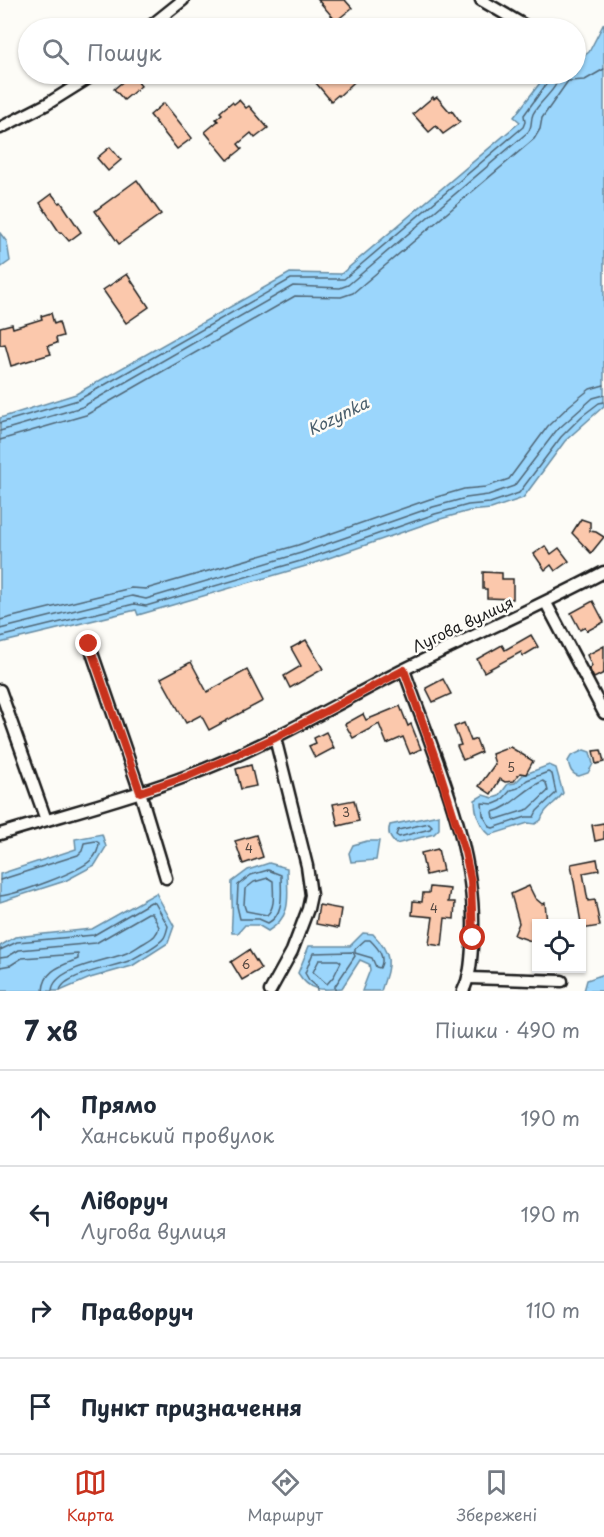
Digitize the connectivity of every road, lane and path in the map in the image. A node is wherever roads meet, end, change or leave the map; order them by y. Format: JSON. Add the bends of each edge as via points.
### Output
{"nodes":[{"id":1,"x":183,"y":0,"type":"edge"},
{"id":2,"x":481,"y":0,"type":"edge"},
{"id":3,"x":160,"y":18,"type":"edge"},
{"id":4,"x":512,"y":18,"type":"edge"},
{"id":5,"x":79,"y":84,"type":"edge"},
{"id":6,"x":0,"y":128,"type":"edge"},
{"id":7,"x":604,"y":572,"type":"edge"},
{"id":8,"x":546,"y":603,"type":"junction"},
{"id":9,"x":89,"y":644,"type":"dead end"},
{"id":10,"x":404,"y":670,"type":"junction"},
{"id":11,"x":0,"y":690,"type":"edge"},
{"id":12,"x":604,"y":713,"type":"edge"},
{"id":13,"x":275,"y":738,"type":"junction"},
{"id":14,"x":140,"y":792,"type":"junction"},
{"id":15,"x":46,"y":820,"type":"junction"},
{"id":16,"x":0,"y":834,"type":"edge"},
{"id":17,"x":166,"y":878,"type":"dead end"},
{"id":18,"x":470,"y":978,"type":"junction"},
{"id":19,"x":562,"y":981,"type":"dead end"},
{"id":20,"x":270,"y":991,"type":"edge"},
{"id":21,"x":463,"y":991,"type":"edge"}],
"edges":[{"from":1,"to":3,"type":"street"},
{"from":2,"to":4,"type":"street"},
{"from":5,"to":6,"type":"street"},
{"from":7,"to":8,"type":"street","name":"Лугова вулиця"},
{"from":8,"to":10,"type":"street","name":"Лугова вулиця"},
{"from":8,"to":12,"type":"street"},
{"from":9,"to":14,"type":"street"},
{"from":10,"to":13,"type":"street","name":"Лугова вулиця"},
{"from":10,"to":18,"type":"street","via":[[465,852],[473,909]]},
{"from":11,"to":15,"type":"street"},
{"from":13,"to":14,"type":"street","name":"Лугова вулиця"},
{"from":13,"to":20,"type":"street","via":[[307,866],[310,895],[292,951]]},
{"from":14,"to":15,"type":"street","name":"Лугова вулиця"},
{"from":14,"to":17,"type":"street"},
{"from":15,"to":16,"type":"street","name":"Лугова вулиця"},
{"from":18,"to":19,"type":"street"},
{"from":18,"to":21,"type":"street"}]}
